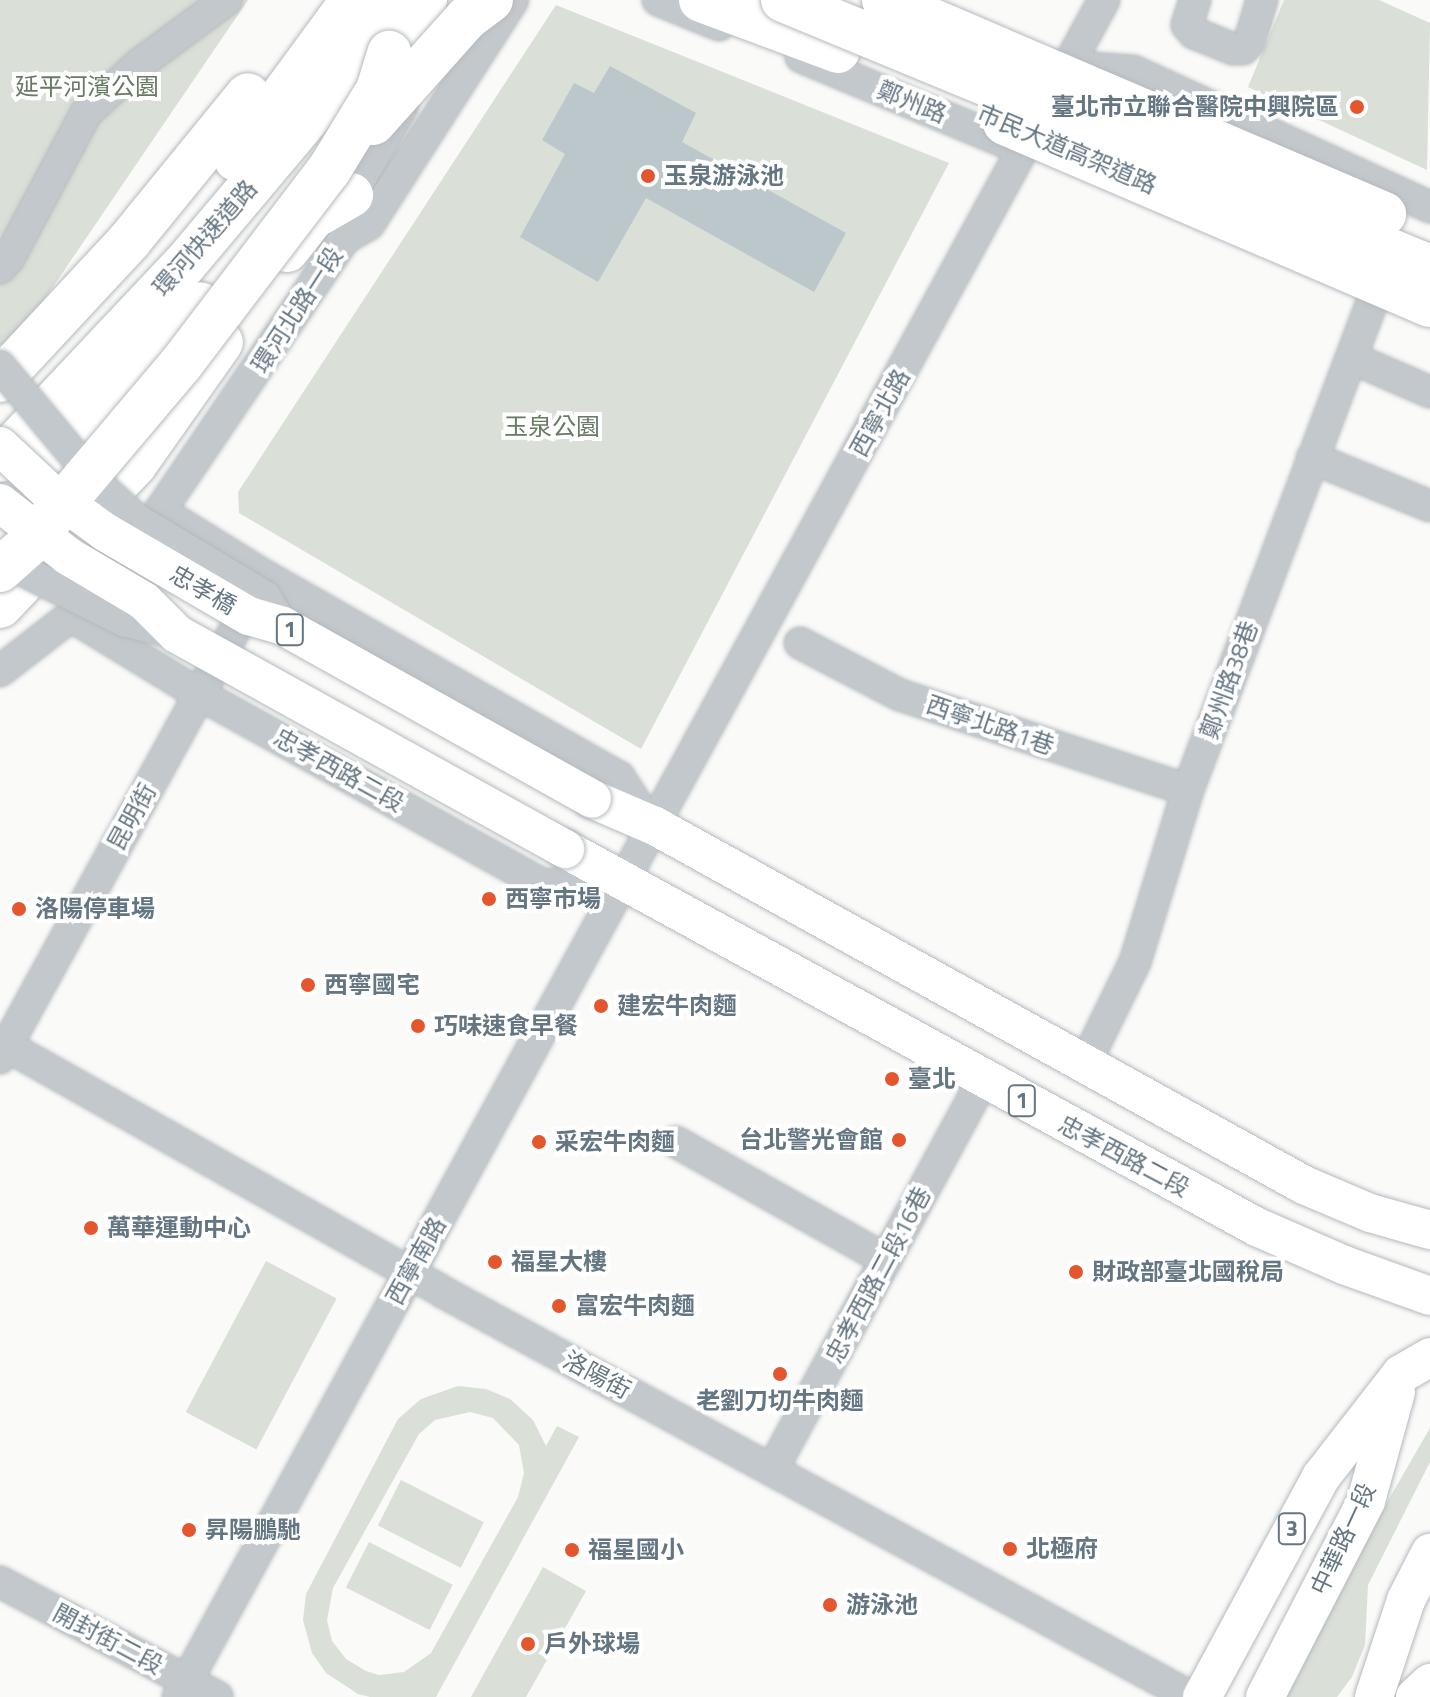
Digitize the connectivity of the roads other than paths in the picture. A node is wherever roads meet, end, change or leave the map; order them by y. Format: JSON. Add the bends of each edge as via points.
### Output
{"nodes":[{"id":1,"x":203,"y":0,"type":"edge"},
{"id":2,"x":226,"y":0,"type":"edge"},
{"id":3,"x":319,"y":0,"type":"edge"},
{"id":4,"x":353,"y":0,"type":"edge"},
{"id":5,"x":390,"y":0,"type":"edge"},
{"id":6,"x":398,"y":0,"type":"edge"},
{"id":7,"x":425,"y":0,"type":"edge"},
{"id":8,"x":463,"y":0,"type":"edge"},
{"id":9,"x":491,"y":0,"type":"edge"},
{"id":10,"x":513,"y":0,"type":"edge"},
{"id":11,"x":658,"y":0,"type":"edge"},
{"id":12,"x":701,"y":0,"type":"edge"},
{"id":13,"x":783,"y":0,"type":"edge"},
{"id":14,"x":884,"y":0,"type":"edge"},
{"id":15,"x":898,"y":0,"type":"edge"},
{"id":16,"x":1104,"y":0,"type":"edge"},
{"id":17,"x":1195,"y":0,"type":"edge"},
{"id":18,"x":1262,"y":0,"type":"edge"},
{"id":19,"x":1066,"y":67,"type":"junction"},
{"id":20,"x":1023,"y":150,"type":"junction"},
{"id":21,"x":1347,"y":168,"type":"junction"},
{"id":22,"x":340,"y":183,"type":"junction"},
{"id":23,"x":1430,"y":207,"type":"edge"},
{"id":24,"x":1430,"y":234,"type":"edge"},
{"id":25,"x":344,"y":239,"type":"junction"},
{"id":26,"x":0,"y":245,"type":"edge"},
{"id":27,"x":281,"y":258,"type":"junction"},
{"id":28,"x":1430,"y":267,"type":"edge"},
{"id":29,"x":0,"y":268,"type":"edge"},
{"id":30,"x":1317,"y":276,"type":"junction"},
{"id":31,"x":1374,"y":297,"type":"junction"},
{"id":32,"x":1430,"y":305,"type":"edge"},
{"id":33,"x":1430,"y":320,"type":"edge"},
{"id":34,"x":1352,"y":358,"type":"junction"},
{"id":35,"x":0,"y":366,"type":"edge"},
{"id":36,"x":0,"y":380,"type":"edge"},
{"id":37,"x":1430,"y":392,"type":"edge"},
{"id":38,"x":0,"y":422,"type":"edge"},
{"id":39,"x":0,"y":446,"type":"edge"},
{"id":40,"x":1312,"y":458,"type":"junction"},
{"id":41,"x":0,"y":460,"type":"edge"},
{"id":42,"x":0,"y":501,"type":"edge"},
{"id":43,"x":1430,"y":506,"type":"edge"},
{"id":44,"x":160,"y":511,"type":"junction"},
{"id":45,"x":0,"y":559,"type":"edge"},
{"id":46,"x":0,"y":570,"type":"edge"},
{"id":47,"x":265,"y":576,"type":"junction"},
{"id":48,"x":0,"y":606,"type":"edge"},
{"id":49,"x":71,"y":616,"type":"junction"},
{"id":50,"x":283,"y":626,"type":"junction"},
{"id":51,"x":177,"y":634,"type":"junction"},
{"id":52,"x":800,"y":643,"type":"dead end"},
{"id":53,"x":0,"y":671,"type":"edge"},
{"id":54,"x":199,"y":694,"type":"junction"},
{"id":55,"x":1188,"y":790,"type":"junction"},
{"id":56,"x":652,"y":824,"type":"junction"},
{"id":57,"x":565,"y":849,"type":"joint"},
{"id":58,"x":621,"y":880,"type":"junction"},
{"id":59,"x":3,"y":1052,"type":"edge"},
{"id":60,"x":1085,"y":1064,"type":"junction"},
{"id":61,"x":39,"y":1074,"type":"dead end"},
{"id":62,"x":983,"y":1080,"type":"junction"},
{"id":63,"x":676,"y":1142,"type":"dead end"},
{"id":64,"x":298,"y":1211,"type":"junction"},
{"id":65,"x":1430,"y":1230,"type":"edge"},
{"id":66,"x":886,"y":1260,"type":"junction"},
{"id":67,"x":411,"y":1273,"type":"junction"},
{"id":68,"x":1430,"y":1296,"type":"edge"},
{"id":69,"x":1416,"y":1365,"type":"edge"},
{"id":70,"x":772,"y":1470,"type":"junction"},
{"id":71,"x":1430,"y":1553,"type":"edge"},
{"id":72,"x":0,"y":1582,"type":"edge"},
{"id":73,"x":1430,"y":1683,"type":"edge"},
{"id":74,"x":182,"y":1688,"type":"edge"},
{"id":75,"x":217,"y":1697,"type":"edge"},
{"id":76,"x":1191,"y":1697,"type":"edge"},
{"id":77,"x":1202,"y":1697,"type":"edge"},
{"id":78,"x":1265,"y":1697,"type":"edge"},
{"id":79,"x":1374,"y":1697,"type":"edge"},
{"id":80,"x":1415,"y":1697,"type":"edge"}],
"edges":[{"from":1,"to":26,"type":"street","via":[[137,49],[76,110]]},
{"from":2,"to":29,"type":"street","via":[[141,63],[86,113]]},
{"from":3,"to":36,"type":"highway","via":[[129,241]]},
{"from":4,"to":38,"type":"highway","name":"環河快速道路","via":[[187,221]]},
{"from":5,"to":41,"type":"highway","name":"環河快速道路","bridge":true,"via":[[324,99],[184,265]]},
{"from":6,"to":22,"type":"highway","bridge":true,"via":[[378,90]]},
{"from":7,"to":27,"type":"highway","via":[[347,115]]},
{"from":8,"to":22,"type":"street"},
{"from":9,"to":22,"type":"highway","bridge":true,"via":[[467,18]]},
{"from":10,"to":25,"type":"street","name":"環河北路一段","via":[[369,224]]},
{"from":11,"to":20,"type":"street","name":"鄭州路"},
{"from":12,"to":32,"type":"highway","name":"市民大道高架道路","bridge":true,"via":[[838,51]]},
{"from":13,"to":28,"type":"highway","bridge":true},
{"from":14,"to":24,"type":"highway","bridge":true},
{"from":15,"to":19,"type":"street"},
{"from":16,"to":19,"type":"street","name":"西寧北路"},
{"from":17,"to":18,"type":"street","via":[[1187,25],[1194,33],[1243,49]]},
{"from":19,"to":20,"type":"street","name":"西寧北路"},
{"from":19,"to":21,"type":"street","via":[[1133,71]]},
{"from":20,"to":30,"type":"street","name":"鄭州路"},
{"from":20,"to":56,"type":"street","name":"西寧北路"},
{"from":21,"to":23,"type":"street"},
{"from":21,"to":30,"type":"street","via":[[1352,191],[1345,221]]},
{"from":22,"to":25,"type":"street"},
{"from":22,"to":27,"type":"highway"},
{"from":22,"to":42,"type":"highway","bridge":true,"via":[[201,304]]},
{"from":22,"to":46,"type":"highway","bridge":true,"via":[[28,545]]},
{"from":25,"to":44,"type":"street","name":"環河北路一段"},
{"from":27,"to":48,"type":"highway","bridge":true,"via":[[135,464]]},
{"from":30,"to":31,"type":"street","name":"鄭州路"},
{"from":31,"to":33,"type":"street","name":"鄭州路"},
{"from":31,"to":34,"type":"street","name":"鄭州路38巷"},
{"from":34,"to":37,"type":"street"},
{"from":34,"to":40,"type":"street","name":"鄭州路38巷"},
{"from":35,"to":50,"type":"street","bridge":true,"via":[[125,510],[265,596]]},
{"from":39,"to":50,"type":"main road","name":"忠孝橋","number":"1","bridge":true,"via":[[46,489],[105,532],[249,616]]},
{"from":40,"to":43,"type":"street"},
{"from":40,"to":55,"type":"street","name":"鄭州路38巷"},
{"from":42,"to":51,"type":"main road","name":"忠孝橋","number":"1","bridge":true,"via":[[68,556],[144,601]]},
{"from":44,"to":47,"type":"street"},
{"from":44,"to":49,"type":"street","name":"環河北路一段"},
{"from":45,"to":51,"type":"street","bridge":true,"via":[[124,621]]},
{"from":47,"to":54,"type":"street","name":"昆明街"},
{"from":47,"to":56,"type":"street","via":[[619,777]]},
{"from":49,"to":53,"type":"street","name":"環河北路一段"},
{"from":49,"to":54,"type":"street","name":"忠孝西路二段"},
{"from":50,"to":56,"type":"main road","name":"忠孝橋","number":"1","bridge":true,"via":[[592,799]]},
{"from":51,"to":57,"type":"main road","name":"忠孝橋","number":"1","bridge":true},
{"from":52,"to":55,"type":"street","name":"西寧北路1巷","via":[[900,695]]},
{"from":54,"to":58,"type":"street","name":"忠孝西路二段","via":[[544,885]]},
{"from":54,"to":59,"type":"street","name":"昆明街"},
{"from":55,"to":60,"type":"street","name":"鄭州路38巷","via":[[1135,962]]},
{"from":56,"to":58,"type":"street","name":"西寧南路"},
{"from":56,"to":60,"type":"main road","number":"1"},
{"from":57,"to":58,"type":"main road","name":"忠孝西路二段","number":"1"},
{"from":58,"to":62,"type":"main road","name":"忠孝西路二段","number":"1"},
{"from":58,"to":67,"type":"street","name":"西寧南路"},
{"from":59,"to":64,"type":"street","name":"洛陽街"},
{"from":60,"to":65,"type":"main road","number":"1","via":[[1304,1185],[1370,1213]]},
{"from":61,"to":64,"type":"street","via":[[239,1188]]},
{"from":62,"to":66,"type":"street","name":"忠孝西路二段16巷"},
{"from":62,"to":68,"type":"main road","name":"忠孝西路二段","number":"1","via":[[1257,1227]]},
{"from":63,"to":66,"type":"street"},
{"from":64,"to":67,"type":"street","name":"洛陽街"},
{"from":66,"to":70,"type":"street","name":"忠孝西路二段16巷"},
{"from":67,"to":70,"type":"street","name":"洛陽街"},
{"from":67,"to":74,"type":"street","name":"西寧南路"},
{"from":69,"to":77,"type":"main road","name":"中華路一段","number":"3","via":[[1321,1477]]},
{"from":69,"to":78,"type":"main road","name":"中華路一段","number":"3","via":[[1366,1501]]},
{"from":70,"to":76,"type":"street","name":"洛陽街"},
{"from":71,"to":79,"type":"main road","via":[[1406,1600]]},
{"from":72,"to":74,"type":"street","name":"開封街二段"},
{"from":73,"to":80,"type":"main road"},
{"from":74,"to":75,"type":"street","name":"開封街二段"}]}
